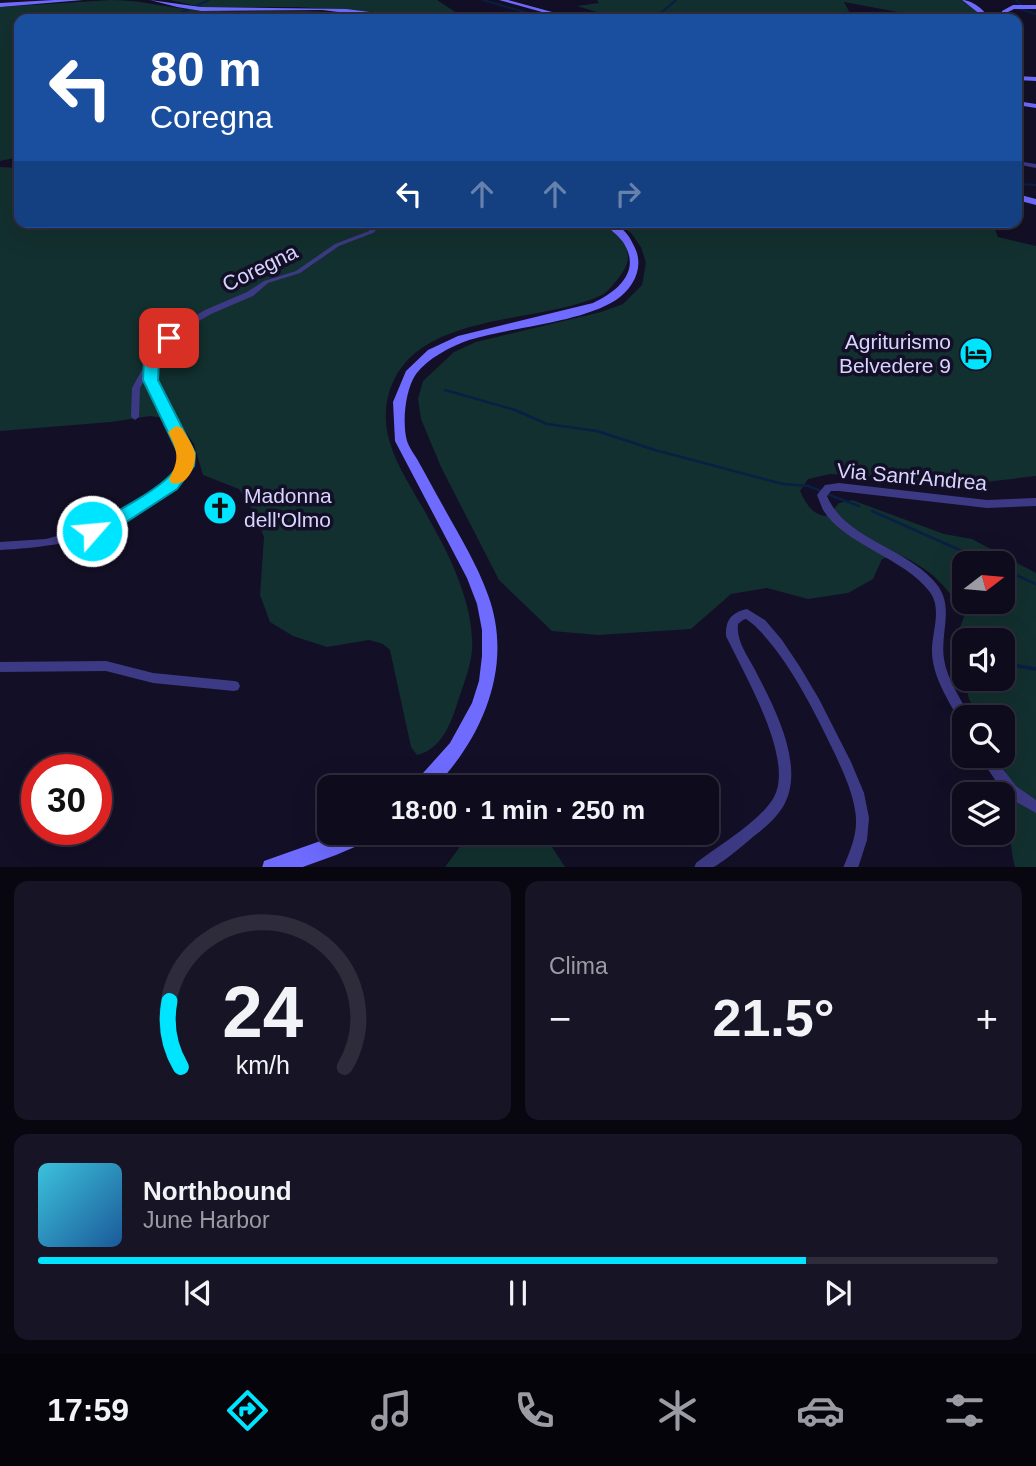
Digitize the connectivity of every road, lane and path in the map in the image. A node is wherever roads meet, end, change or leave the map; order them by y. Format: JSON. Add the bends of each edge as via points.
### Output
{"nodes":[{"id":1,"x":80,"y":0,"type":"edge"},
{"id":2,"x":153,"y":0,"type":"edge"},
{"id":3,"x":502,"y":0,"type":"edge"},
{"id":4,"x":965,"y":0,"type":"edge"},
{"id":5,"x":0,"y":5,"type":"edge"},
{"id":6,"x":1036,"y":7,"type":"edge"},
{"id":7,"x":370,"y":14,"type":"edge"},
{"id":8,"x":556,"y":14,"type":"edge"},
{"id":9,"x":984,"y":14,"type":"edge"},
{"id":10,"x":1005,"y":14,"type":"edge"},
{"id":11,"x":1023,"y":164,"type":"dead end"},
{"id":12,"x":1036,"y":166,"type":"edge"},
{"id":13,"x":375,"y":228,"type":"edge"},
{"id":14,"x":614,"y":228,"type":"edge"},
{"id":15,"x":151,"y":360,"type":"junction"},
{"id":16,"x":135,"y":417,"type":"dead end"},
{"id":17,"x":1036,"y":502,"type":"edge"},
{"id":18,"x":0,"y":546,"type":"edge"},
{"id":19,"x":0,"y":667,"type":"edge"},
{"id":20,"x":234,"y":686,"type":"dead end"},
{"id":21,"x":958,"y":705,"type":"edge"},
{"id":22,"x":993,"y":768,"type":"edge"},
{"id":23,"x":433,"y":775,"type":"edge"},
{"id":24,"x":1036,"y":807,"type":"edge"},
{"id":25,"x":338,"y":845,"type":"edge"},
{"id":26,"x":271,"y":867,"type":"edge"},
{"id":27,"x":701,"y":867,"type":"edge"},
{"id":28,"x":850,"y":867,"type":"edge"}],
"edges":[{"from":1,"to":5,"type":"main road"},
{"from":2,"to":7,"type":"main road","via":[[198,9]]},
{"from":3,"to":8,"type":"main road"},
{"from":4,"to":9,"type":"main road"},
{"from":6,"to":10,"type":"main road","via":[[1009,8]]},
{"from":11,"to":12,"type":"street"},
{"from":13,"to":15,"type":"street","name":"Coregna","via":[[337,245],[309,266],[263,283],[179,329]]},
{"from":14,"to":23,"type":"main road","via":[[628,240],[635,255],[631,279],[616,295],[581,310],[460,338],[422,361],[399,391],[401,441],[474,577],[484,604],[490,647],[484,693],[464,740]]},
{"from":15,"to":16,"type":"street","name":"Coregna","via":[[136,388]]},
{"from":15,"to":18,"type":"street","via":[[155,392],[187,453],[179,477],[107,525],[68,539]]},
{"from":17,"to":21,"type":"street","name":"Via Sant'Andrea","via":[[987,503],[839,487],[828,488],[822,495],[833,515],[912,567],[939,596],[943,615],[939,662]]},
{"from":19,"to":20,"type":"street","via":[[106,666],[153,678]]},
{"from":22,"to":24,"type":"street","via":[[1003,783]]},
{"from":25,"to":26,"type":"main road"},
{"from":27,"to":28,"type":"street","via":[[766,817],[786,784],[785,755],[777,732],[732,636],[732,622],[747,614],[762,622],[804,684],[856,786],[861,832]]}]}
